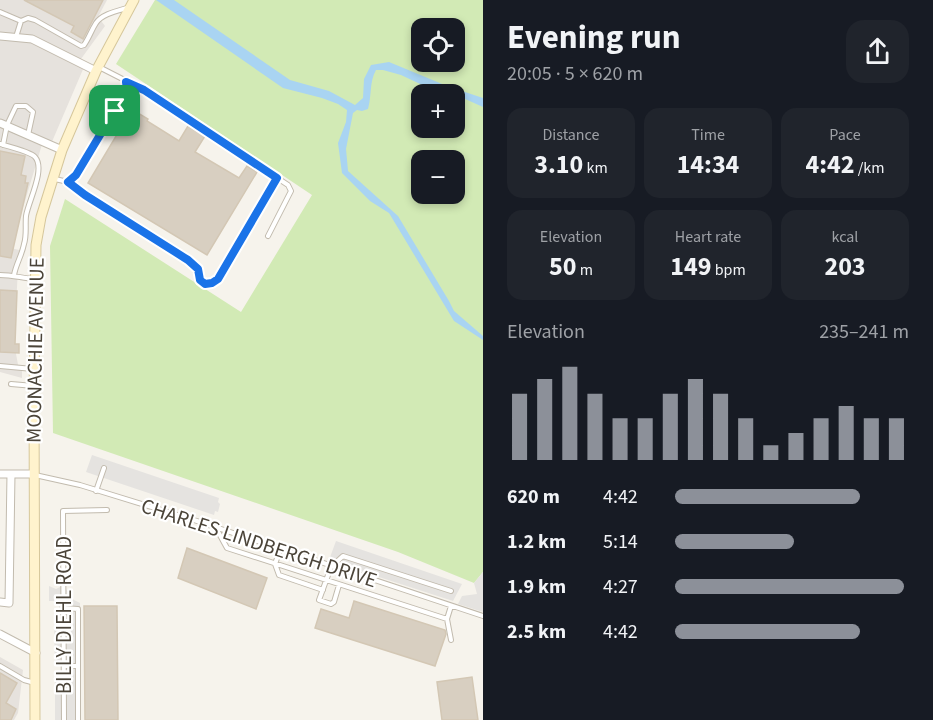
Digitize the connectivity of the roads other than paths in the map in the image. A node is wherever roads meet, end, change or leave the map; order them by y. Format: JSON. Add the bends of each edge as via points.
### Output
{"nodes":[{"id":1,"x":132,"y":3,"type":"edge"},
{"id":2,"x":0,"y":12,"type":"edge"},
{"id":3,"x":21,"y":21,"type":"junction"},
{"id":4,"x":0,"y":36,"type":"edge"},
{"id":5,"x":16,"y":37,"type":"junction"},
{"id":6,"x":97,"y":68,"type":"junction"},
{"id":7,"x":126,"y":82,"type":"junction"},
{"id":8,"x":4,"y":124,"type":"edge"},
{"id":9,"x":28,"y":135,"type":"junction"},
{"id":10,"x":2,"y":144,"type":"edge"},
{"id":11,"x":62,"y":150,"type":"junction"},
{"id":12,"x":52,"y":178,"type":"junction"},
{"id":13,"x":277,"y":178,"type":"junction"},
{"id":14,"x":68,"y":182,"type":"junction"},
{"id":15,"x":268,"y":236,"type":"dead end"},
{"id":16,"x":0,"y":275,"type":"edge"},
{"id":17,"x":14,"y":275,"type":"junction"},
{"id":18,"x":34,"y":279,"type":"junction"},
{"id":19,"x":0,"y":366,"type":"edge"},
{"id":20,"x":34,"y":370,"type":"junction"},
{"id":21,"x":12,"y":384,"type":"dead end"},
{"id":22,"x":34,"y":386,"type":"junction"},
{"id":23,"x":104,"y":468,"type":"dead end"},
{"id":24,"x":0,"y":474,"type":"edge"},
{"id":25,"x":11,"y":474,"type":"junction"},
{"id":26,"x":33,"y":474,"type":"junction"},
{"id":27,"x":96,"y":490,"type":"junction"},
{"id":28,"x":106,"y":510,"type":"dead end"},
{"id":29,"x":216,"y":528,"type":"junction"},
{"id":30,"x":280,"y":550,"type":"junction"},
{"id":31,"x":275,"y":564,"type":"junction"},
{"id":32,"x":331,"y":567,"type":"junction"},
{"id":33,"x":326,"y":581,"type":"junction"},
{"id":34,"x":339,"y":585,"type":"junction"},
{"id":35,"x":323,"y":590,"type":"junction"},
{"id":36,"x":451,"y":591,"type":"dead end"},
{"id":37,"x":0,"y":602,"type":"edge"},
{"id":38,"x":451,"y":606,"type":"junction"},
{"id":39,"x":64,"y":608,"type":"junction"},
{"id":40,"x":483,"y":616,"type":"edge"},
{"id":41,"x":447,"y":619,"type":"junction"},
{"id":42,"x":0,"y":634,"type":"edge"},
{"id":43,"x":451,"y":640,"type":"dead end"},
{"id":44,"x":36,"y":653,"type":"junction"},
{"id":45,"x":0,"y":666,"type":"edge"},
{"id":46,"x":64,"y":666,"type":"junction"},
{"id":47,"x":78,"y":666,"type":"junction"},
{"id":48,"x":35,"y":683,"type":"junction"},
{"id":49,"x":35,"y":720,"type":"edge"},
{"id":50,"x":64,"y":720,"type":"edge"},
{"id":51,"x":78,"y":720,"type":"edge"}],
"edges":[{"from":1,"to":3,"type":"lane","via":[[96,22],[89,39],[81,46],[35,20]]},
{"from":1,"to":6,"type":"main road","name":"MOONACHIE AVENUE"},
{"from":2,"to":3,"type":"lane"},
{"from":3,"to":5,"type":"lane"},
{"from":4,"to":5,"type":"street"},
{"from":5,"to":6,"type":"street","via":[[32,39]]},
{"from":6,"to":7,"type":"lane"},
{"from":6,"to":11,"type":"main road","name":"MOONACHIE AVENUE"},
{"from":7,"to":13,"type":"lane"},
{"from":7,"to":14,"type":"lane","via":[[127,90],[115,111]]},
{"from":8,"to":9,"type":"street"},
{"from":8,"to":9,"type":"lane","via":[[16,106],[26,106],[33,112]]},
{"from":8,"to":10,"type":"lane"},
{"from":9,"to":11,"type":"street"},
{"from":10,"to":17,"type":"lane","via":[[31,154],[38,162],[24,247]]},
{"from":11,"to":12,"type":"main road","name":"MOONACHIE AVENUE"},
{"from":12,"to":14,"type":"lane"},
{"from":12,"to":18,"type":"main road","name":"MOONACHIE AVENUE","via":[[36,245]]},
{"from":13,"to":14,"type":"lane","via":[[218,279],[205,284],[188,260]]},
{"from":13,"to":15,"type":"lane","via":[[291,191]]},
{"from":16,"to":17,"type":"lane"},
{"from":17,"to":18,"type":"lane"},
{"from":18,"to":20,"type":"main road","name":"MOONACHIE AVENUE"},
{"from":19,"to":20,"type":"lane"},
{"from":20,"to":22,"type":"main road","name":"MOONACHIE AVENUE"},
{"from":21,"to":22,"type":"lane"},
{"from":22,"to":26,"type":"main road","name":"MOONACHIE AVENUE"},
{"from":23,"to":27,"type":"lane"},
{"from":24,"to":25,"type":"street"},
{"from":25,"to":26,"type":"street"},
{"from":25,"to":37,"type":"street","via":[[9,603]]},
{"from":26,"to":27,"type":"lane","name":"CHARLES LINDBERGH DRIVE"},
{"from":26,"to":44,"type":"main road","name":"MOONACHIE AVENUE"},
{"from":27,"to":29,"type":"lane","name":"CHARLES LINDBERGH DRIVE"},
{"from":28,"to":39,"type":"lane","name":"BILLY DIEHL ROAD","via":[[63,511]]},
{"from":29,"to":30,"type":"lane","name":"CHARLES LINDBERGH DRIVE"},
{"from":29,"to":31,"type":"lane","via":[[227,548]]},
{"from":30,"to":31,"type":"lane"},
{"from":30,"to":32,"type":"lane","name":"CHARLES LINDBERGH DRIVE"},
{"from":31,"to":33,"type":"lane"},
{"from":31,"to":35,"type":"lane","via":[[279,576]]},
{"from":32,"to":33,"type":"lane"},
{"from":32,"to":36,"type":"lane","via":[[343,556]]},
{"from":32,"to":38,"type":"lane","name":"CHARLES LINDBERGH DRIVE"},
{"from":33,"to":34,"type":"lane"},
{"from":33,"to":35,"type":"lane"},
{"from":34,"to":35,"type":"lane","via":[[331,604],[319,600]]},
{"from":34,"to":41,"type":"lane"},
{"from":38,"to":40,"type":"lane","name":"CHARLES LINDBERGH DRIVE"},
{"from":38,"to":41,"type":"lane"},
{"from":39,"to":46,"type":"lane","name":"BILLY DIEHL ROAD"},
{"from":39,"to":47,"type":"lane","via":[[78,609]]},
{"from":41,"to":43,"type":"lane"},
{"from":42,"to":44,"type":"street"},
{"from":44,"to":48,"type":"main road","name":"MOONACHIE AVENUE"},
{"from":45,"to":48,"type":"lane"},
{"from":46,"to":47,"type":"lane"},
{"from":46,"to":50,"type":"lane","name":"BILLY DIEHL ROAD"},
{"from":47,"to":51,"type":"lane"},
{"from":48,"to":49,"type":"main road","name":"MOONACHIE AVENUE"}]}
